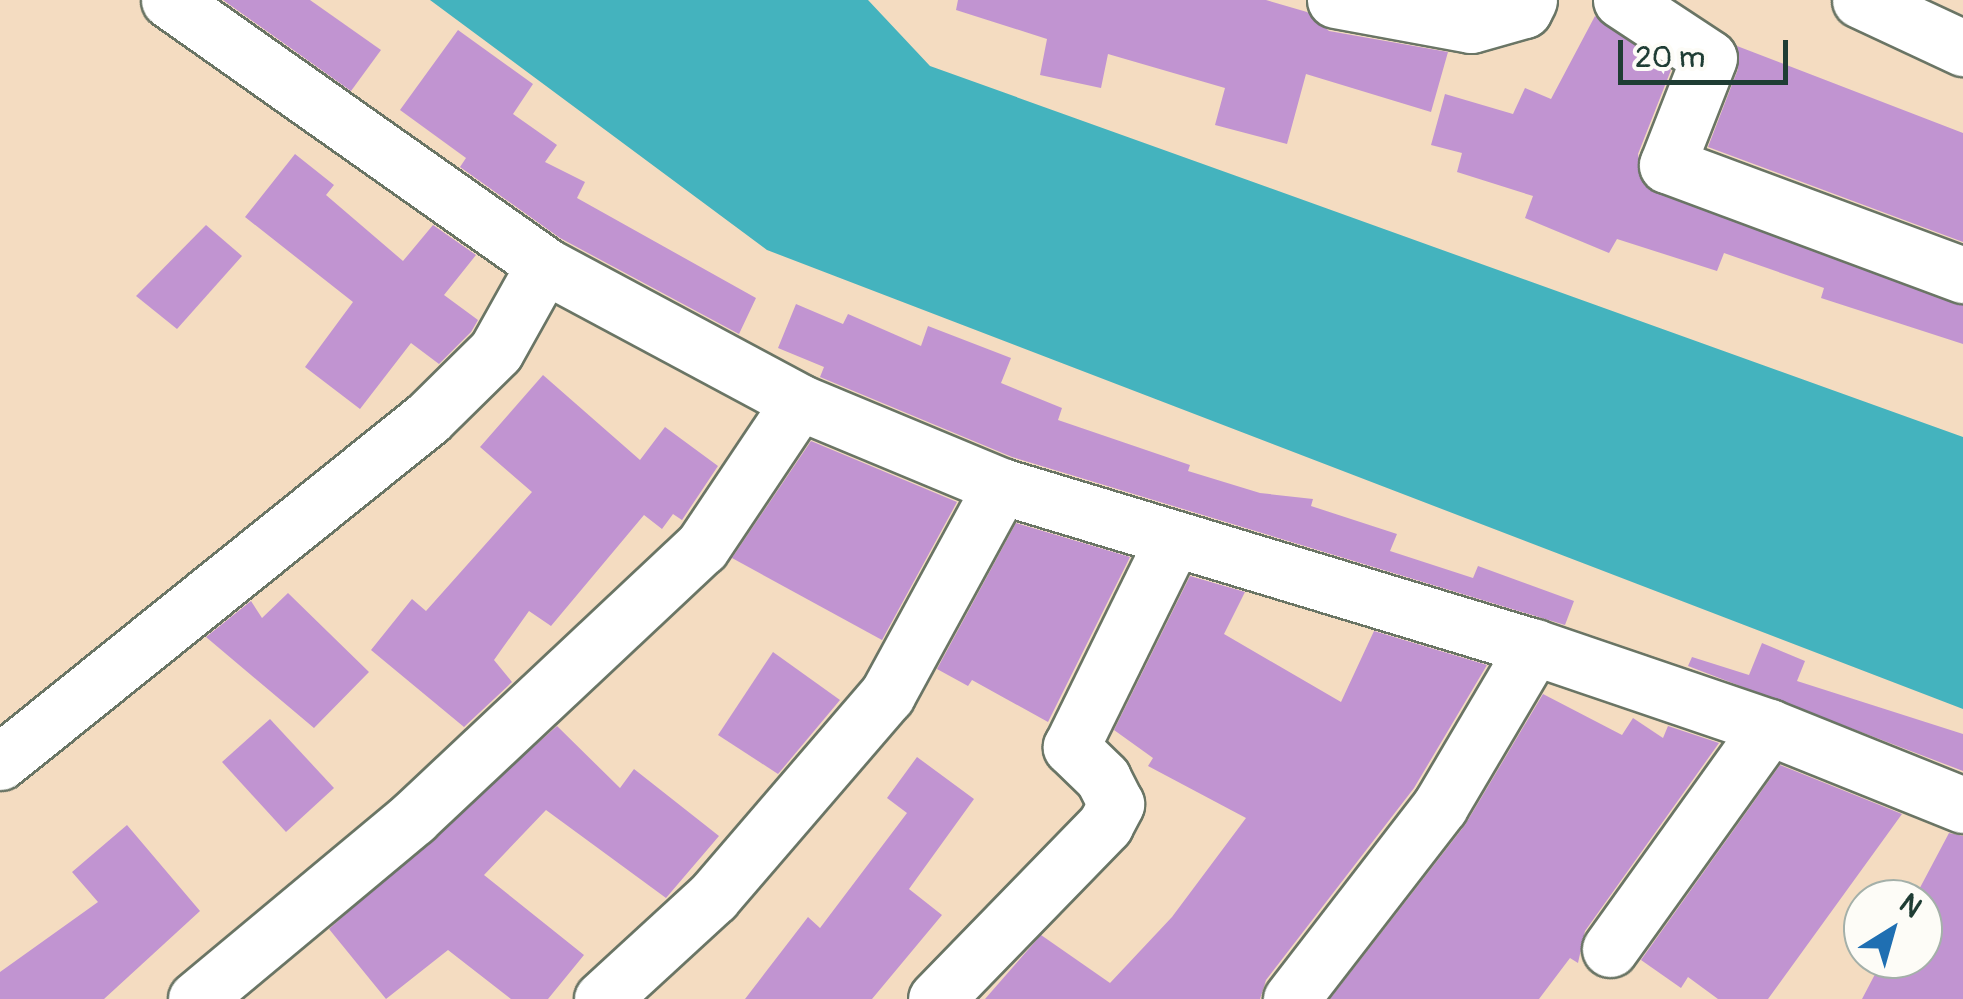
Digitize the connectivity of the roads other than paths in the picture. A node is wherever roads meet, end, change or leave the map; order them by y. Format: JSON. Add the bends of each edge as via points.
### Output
{"nodes":[{"id":1,"x":169,"y":0,"type":"edge"},
{"id":2,"x":1335,"y":0,"type":"edge"},
{"id":3,"x":1529,"y":0,"type":"edge"},
{"id":4,"x":1621,"y":0,"type":"edge"},
{"id":5,"x":1860,"y":0,"type":"edge"},
{"id":6,"x":1963,"y":48,"type":"edge"},
{"id":7,"x":544,"y":265,"type":"junction"},
{"id":8,"x":1963,"y":275,"type":"edge"},
{"id":9,"x":798,"y":402,"type":"junction"},
{"id":10,"x":1001,"y":486,"type":"junction"},
{"id":11,"x":1172,"y":542,"type":"junction"},
{"id":12,"x":1534,"y":648,"type":"junction"},
{"id":13,"x":1768,"y":726,"type":"junction"},
{"id":14,"x":0,"y":762,"type":"edge"},
{"id":15,"x":1963,"y":805,"type":"edge"},
{"id":16,"x":1610,"y":949,"type":"dead end"},
{"id":17,"x":196,"y":999,"type":"edge"},
{"id":18,"x":602,"y":999,"type":"edge"},
{"id":19,"x":936,"y":999,"type":"edge"},
{"id":20,"x":1291,"y":999,"type":"edge"}],
"edges":[{"from":1,"to":7,"type":"street"},
{"from":2,"to":3,"type":"street","via":[[1472,24],[1524,10]]},
{"from":4,"to":8,"type":"street","via":[[1709,58],[1667,165]]},
{"from":5,"to":6,"type":"street"},
{"from":7,"to":9,"type":"street"},
{"from":7,"to":14,"type":"street","via":[[496,351],[428,418]]},
{"from":9,"to":10,"type":"street"},
{"from":9,"to":17,"type":"street","via":[[702,547],[413,818]]},
{"from":10,"to":11,"type":"street"},
{"from":10,"to":18,"type":"street","via":[[887,694],[713,897]]},
{"from":11,"to":12,"type":"street"},
{"from":11,"to":19,"type":"street","via":[[1071,747],[1102,778],[1116,804],[1105,825]]},
{"from":12,"to":13,"type":"street"},
{"from":12,"to":20,"type":"street","via":[[1440,806]]},
{"from":13,"to":15,"type":"street"},
{"from":13,"to":16,"type":"street"}]}
